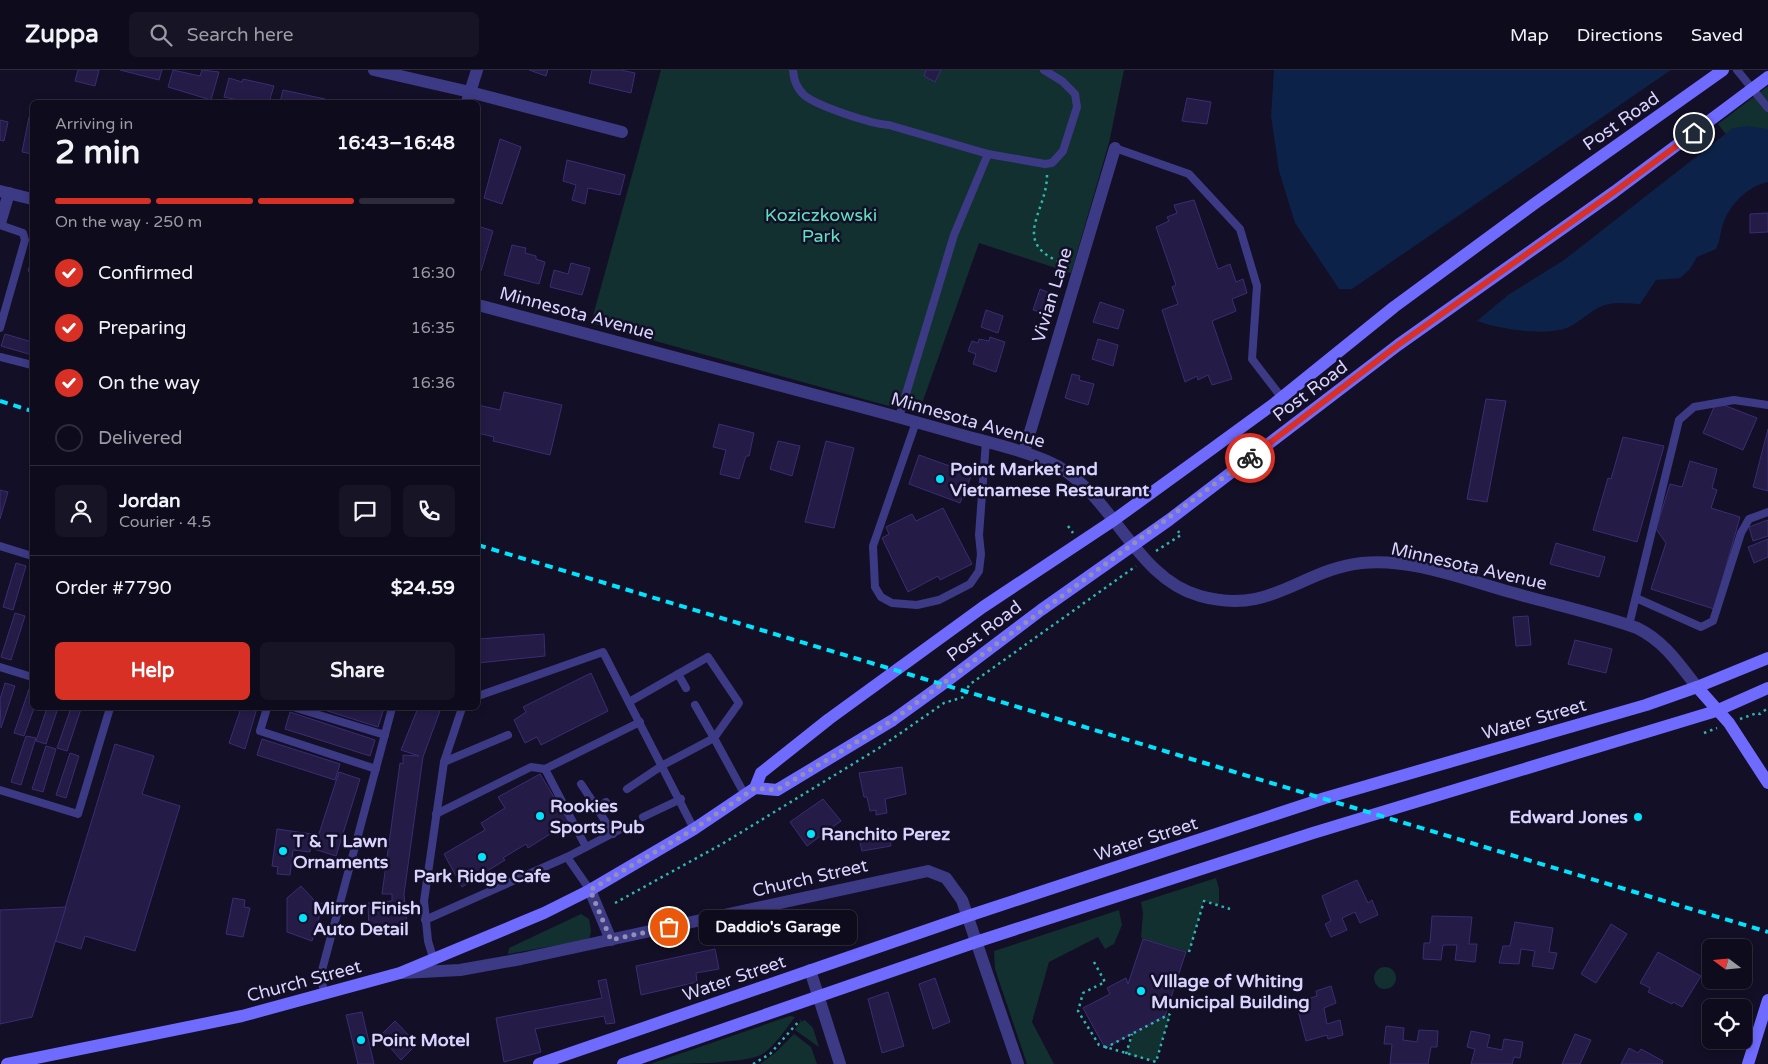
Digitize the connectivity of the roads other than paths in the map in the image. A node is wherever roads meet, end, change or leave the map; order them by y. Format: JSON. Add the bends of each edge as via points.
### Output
{"nodes":[{"id":1,"x":374,"y":70,"type":"edge"},
{"id":2,"x":477,"y":70,"type":"edge"},
{"id":3,"x":793,"y":70,"type":"edge"},
{"id":4,"x":1044,"y":70,"type":"edge"},
{"id":5,"x":1723,"y":70,"type":"edge"},
{"id":6,"x":1737,"y":70,"type":"edge"},
{"id":7,"x":1768,"y":77,"type":"edge"},
{"id":8,"x":1751,"y":89,"type":"junction"},
{"id":9,"x":468,"y":97,"type":"edge"},
{"id":10,"x":1768,"y":108,"type":"edge"},
{"id":11,"x":622,"y":132,"type":"dead end"},
{"id":12,"x":1116,"y":148,"type":"joint"},
{"id":13,"x":988,"y":154,"type":"junction"},
{"id":14,"x":4,"y":192,"type":"edge"},
{"id":15,"x":30,"y":198,"type":"edge"},
{"id":16,"x":0,"y":224,"type":"edge"},
{"id":17,"x":480,"y":306,"type":"edge"},
{"id":18,"x":0,"y":328,"type":"edge"},
{"id":19,"x":0,"y":357,"type":"edge"},
{"id":20,"x":30,"y":365,"type":"edge"},
{"id":21,"x":1282,"y":398,"type":"junction"},
{"id":22,"x":1768,"y":405,"type":"edge"},
{"id":23,"x":899,"y":417,"type":"junction"},
{"id":24,"x":916,"y":422,"type":"junction"},
{"id":25,"x":986,"y":441,"type":"junction"},
{"id":26,"x":1024,"y":452,"type":"junction"},
{"id":27,"x":1768,"y":512,"type":"edge"},
{"id":28,"x":1114,"y":520,"type":"junction"},
{"id":29,"x":1134,"y":544,"type":"junction"},
{"id":30,"x":0,"y":546,"type":"edge"},
{"id":31,"x":30,"y":555,"type":"edge"},
{"id":32,"x":1636,"y":598,"type":"junction"},
{"id":33,"x":1629,"y":626,"type":"junction"},
{"id":34,"x":1768,"y":658,"type":"edge"},
{"id":35,"x":0,"y":667,"type":"edge"},
{"id":36,"x":678,"y":674,"type":"junction"},
{"id":37,"x":30,"y":676,"type":"edge"},
{"id":38,"x":1697,"y":687,"type":"junction"},
{"id":39,"x":686,"y":688,"type":"dead end"},
{"id":40,"x":1768,"y":688,"type":"edge"},
{"id":41,"x":480,"y":695,"type":"edge"},
{"id":42,"x":629,"y":702,"type":"junction"},
{"id":43,"x":695,"y":705,"type":"dead end"},
{"id":44,"x":109,"y":710,"type":"edge"},
{"id":45,"x":266,"y":710,"type":"edge"},
{"id":46,"x":303,"y":710,"type":"edge"},
{"id":47,"x":391,"y":710,"type":"edge"},
{"id":48,"x":461,"y":710,"type":"edge"},
{"id":49,"x":1716,"y":711,"type":"junction"},
{"id":50,"x":640,"y":722,"type":"junction"},
{"id":51,"x":385,"y":735,"type":"junction"},
{"id":52,"x":508,"y":735,"type":"dead end"},
{"id":53,"x":714,"y":738,"type":"junction"},
{"id":54,"x":444,"y":762,"type":"junction"},
{"id":55,"x":663,"y":765,"type":"junction"},
{"id":56,"x":376,"y":769,"type":"junction"},
{"id":57,"x":545,"y":770,"type":"junction"},
{"id":58,"x":1768,"y":783,"type":"edge"},
{"id":59,"x":581,"y":784,"type":"dead end"},
{"id":60,"x":628,"y":789,"type":"dead end"},
{"id":61,"x":0,"y":790,"type":"edge"},
{"id":62,"x":750,"y":792,"type":"junction"},
{"id":63,"x":680,"y":798,"type":"junction"},
{"id":64,"x":606,"y":802,"type":"dead end"},
{"id":65,"x":597,"y":808,"type":"junction"},
{"id":66,"x":436,"y":814,"type":"junction"},
{"id":67,"x":643,"y":817,"type":"dead end"},
{"id":68,"x":621,"y":829,"type":"dead end"},
{"id":69,"x":694,"y":829,"type":"junction"},
{"id":70,"x":613,"y":834,"type":"junction"},
{"id":71,"x":586,"y":847,"type":"junction"},
{"id":72,"x":567,"y":857,"type":"junction"},
{"id":73,"x":590,"y":890,"type":"junction"},
{"id":74,"x":968,"y":916,"type":"junction"},
{"id":75,"x":426,"y":920,"type":"junction"},
{"id":76,"x":611,"y":940,"type":"junction"},
{"id":77,"x":976,"y":942,"type":"junction"},
{"id":78,"x":434,"y":961,"type":"junction"},
{"id":79,"x":810,"y":970,"type":"junction"},
{"id":80,"x":400,"y":973,"type":"junction"},
{"id":81,"x":324,"y":994,"type":"junction"},
{"id":82,"x":819,"y":996,"type":"junction"},
{"id":83,"x":1768,"y":1000,"type":"edge"},
{"id":84,"x":1764,"y":1028,"type":"edge"},
{"id":85,"x":7,"y":1064,"type":"edge"},
{"id":86,"x":539,"y":1064,"type":"edge"},
{"id":87,"x":623,"y":1064,"type":"edge"},
{"id":88,"x":840,"y":1064,"type":"edge"},
{"id":89,"x":1018,"y":1064,"type":"edge"},
{"id":90,"x":1748,"y":1064,"type":"edge"}],
"edges":[{"from":1,"to":9,"type":"street"},
{"from":2,"to":9,"type":"street"},
{"from":3,"to":13,"type":"lane","via":[[796,86],[805,96],[844,114]]},
{"from":4,"to":13,"type":"lane","via":[[1075,94],[1077,107],[1063,151],[1052,163],[1045,164]]},
{"from":5,"to":21,"type":"main road","name":"Post Road","via":[[1394,307]]},
{"from":6,"to":8,"type":"lane"},
{"from":7,"to":8,"type":"main road","name":"Post Road"},
{"from":8,"to":10,"type":"lane"},
{"from":8,"to":29,"type":"main road","name":"Post Road","via":[[1614,192],[1398,345]]},
{"from":9,"to":11,"type":"street"},
{"from":12,"to":21,"type":"lane","via":[[1189,174],[1240,229],[1257,286],[1252,359]]},
{"from":12,"to":26,"type":"street","name":"Vivian Lane"},
{"from":13,"to":23,"type":"lane","via":[[954,235]]},
{"from":14,"to":15,"type":"street"},
{"from":14,"to":16,"type":"street"},
{"from":16,"to":18,"type":"lane","via":[[23,233],[25,249]]},
{"from":17,"to":23,"type":"street","name":"Minnesota Avenue"},
{"from":19,"to":20,"type":"lane"},
{"from":21,"to":28,"type":"main road","name":"Post Road"},
{"from":22,"to":32,"type":"lane","via":[[1734,400],[1694,407],[1679,420]]},
{"from":23,"to":24,"type":"street","name":"Minnesota Avenue"},
{"from":24,"to":25,"type":"street","name":"Minnesota Avenue"},
{"from":24,"to":25,"type":"lane","via":[[872,546],[875,587],[892,603],[917,605],[939,600],[970,584],[979,571]]},
{"from":25,"to":26,"type":"street","name":"Minnesota Avenue"},
{"from":26,"to":28,"type":"street","name":"Minnesota Avenue","via":[[1050,462],[1074,477]]},
{"from":27,"to":32,"type":"lane","via":[[1749,519],[1741,533],[1713,622],[1701,627]]},
{"from":28,"to":29,"type":"street","name":"Minnesota Avenue"},
{"from":28,"to":62,"type":"main road","name":"Post Road","via":[[983,608],[829,719],[761,773]]},
{"from":29,"to":33,"type":"street","name":"Minnesota Avenue","via":[[1160,574],[1181,589],[1220,600],[1261,599],[1332,570],[1378,562],[1419,568]]},
{"from":29,"to":62,"type":"main road","name":"Post Road","via":[[943,684],[848,748],[777,790]]},
{"from":30,"to":31,"type":"lane"},
{"from":32,"to":33,"type":"lane"},
{"from":33,"to":38,"type":"street","name":"Minnesota Avenue","via":[[1648,634],[1665,647]]},
{"from":34,"to":38,"type":"main road","name":"Water Street"},
{"from":35,"to":37,"type":"lane"},
{"from":36,"to":39,"type":"lane"},
{"from":36,"to":42,"type":"lane"},
{"from":36,"to":53,"type":"lane","via":[[708,657],[739,703]]},
{"from":38,"to":49,"type":"main road"},
{"from":38,"to":74,"type":"main road","name":"Water Street","via":[[1646,705],[1325,798]]},
{"from":40,"to":49,"type":"main road"},
{"from":41,"to":42,"type":"lane","via":[[603,652]]},
{"from":42,"to":50,"type":"lane"},
{"from":43,"to":53,"type":"lane"},
{"from":44,"to":61,"type":"lane","via":[[78,814]]},
{"from":45,"to":56,"type":"lane","via":[[260,731]]},
{"from":46,"to":51,"type":"lane"},
{"from":47,"to":51,"type":"lane"},
{"from":48,"to":54,"type":"lane"},
{"from":49,"to":58,"type":"main road","via":[[1728,723]]},
{"from":49,"to":77,"type":"main road","via":[[1366,816]]},
{"from":50,"to":55,"type":"lane"},
{"from":50,"to":57,"type":"lane"},
{"from":51,"to":56,"type":"lane"},
{"from":52,"to":54,"type":"lane"},
{"from":53,"to":55,"type":"lane"},
{"from":53,"to":62,"type":"lane"},
{"from":54,"to":66,"type":"lane"},
{"from":55,"to":60,"type":"lane"},
{"from":55,"to":63,"type":"lane"},
{"from":56,"to":81,"type":"lane","via":[[321,974]]},
{"from":57,"to":66,"type":"lane","via":[[531,767]]},
{"from":57,"to":71,"type":"lane"},
{"from":59,"to":65,"type":"lane"},
{"from":62,"to":69,"type":"main road"},
{"from":63,"to":67,"type":"lane"},
{"from":63,"to":69,"type":"lane"},
{"from":64,"to":65,"type":"lane"},
{"from":65,"to":70,"type":"lane"},
{"from":66,"to":75,"type":"lane","via":[[424,902]]},
{"from":68,"to":70,"type":"lane"},
{"from":69,"to":73,"type":"main road"},
{"from":70,"to":71,"type":"lane"},
{"from":71,"to":72,"type":"lane"},
{"from":72,"to":73,"type":"lane"},
{"from":72,"to":75,"type":"lane"},
{"from":73,"to":76,"type":"street"},
{"from":73,"to":78,"type":"main road","via":[[544,914]]},
{"from":74,"to":76,"type":"street","name":"Church Street","via":[[950,882],[940,875],[922,871]]},
{"from":74,"to":77,"type":"street","name":"Church Street"},
{"from":74,"to":79,"type":"main road","name":"Water Street"},
{"from":75,"to":78,"type":"lane"},
{"from":76,"to":80,"type":"street","name":"Church Street","via":[[460,970]]},
{"from":77,"to":82,"type":"main road"},
{"from":77,"to":89,"type":"street","name":"Church Street"},
{"from":78,"to":80,"type":"main road"},
{"from":79,"to":82,"type":"street"},
{"from":79,"to":86,"type":"main road","name":"Water Street"},
{"from":80,"to":81,"type":"main road","name":"Church Street"},
{"from":81,"to":85,"type":"main road","name":"Church Street","via":[[242,1016]]},
{"from":82,"to":87,"type":"main road"},
{"from":82,"to":88,"type":"street"},
{"from":83,"to":84,"type":"main road"},
{"from":84,"to":90,"type":"main road"}]}
